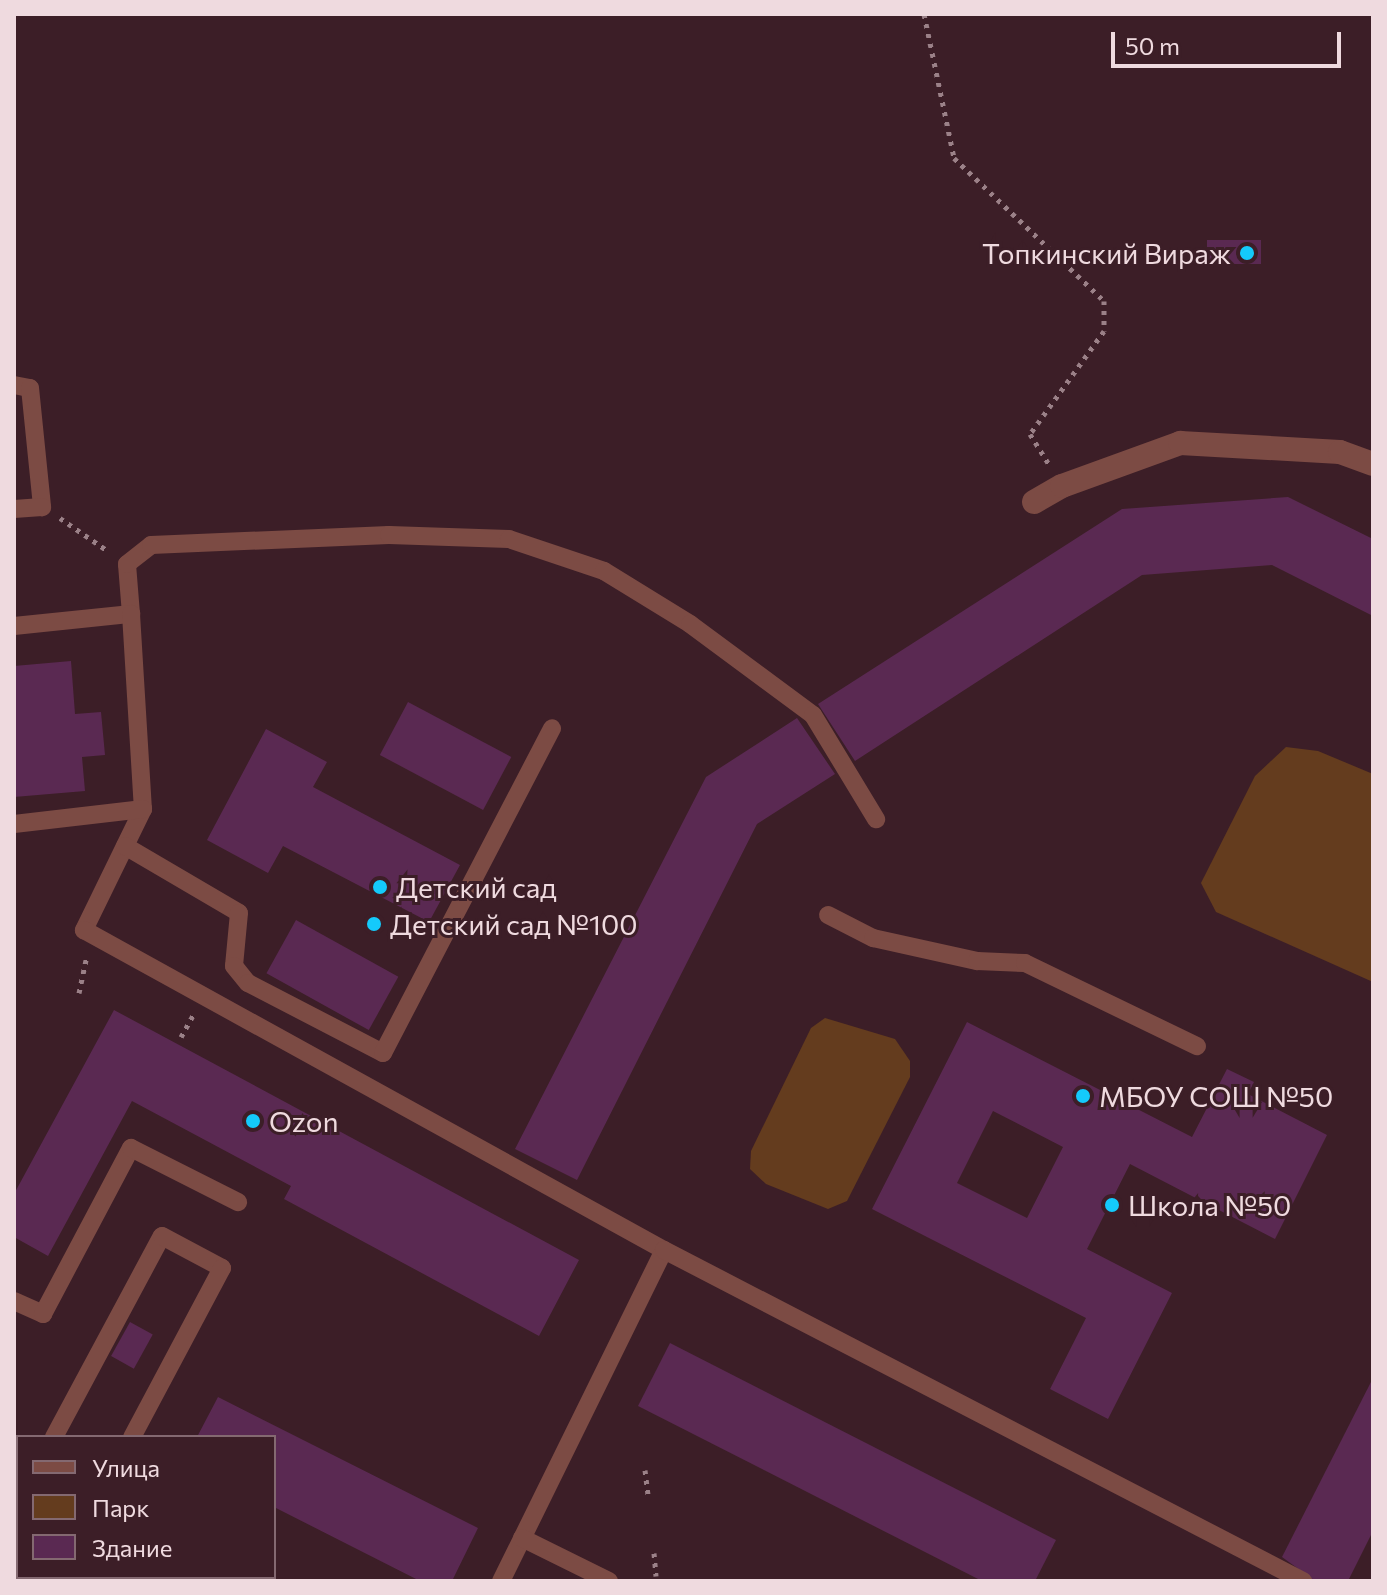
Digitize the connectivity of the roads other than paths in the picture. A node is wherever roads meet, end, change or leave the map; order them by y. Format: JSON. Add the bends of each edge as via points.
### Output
{"nodes":[{"id":1,"x":14,"y":385,"type":"edge"},
{"id":2,"x":1373,"y":464,"type":"edge"},
{"id":3,"x":1034,"y":502,"type":"dead end"},
{"id":4,"x":14,"y":509,"type":"edge"},
{"id":5,"x":131,"y":614,"type":"junction"},
{"id":6,"x":14,"y":626,"type":"edge"},
{"id":7,"x":552,"y":728,"type":"dead end"},
{"id":8,"x":143,"y":809,"type":"junction"},
{"id":9,"x":876,"y":819,"type":"dead end"},
{"id":10,"x":14,"y":824,"type":"edge"},
{"id":11,"x":125,"y":846,"type":"junction"},
{"id":12,"x":828,"y":915,"type":"dead end"},
{"id":13,"x":1197,"y":1046,"type":"dead end"},
{"id":14,"x":238,"y":1202,"type":"dead end"},
{"id":15,"x":664,"y":1250,"type":"junction"},
{"id":16,"x":14,"y":1301,"type":"edge"},
{"id":17,"x":61,"y":1435,"type":"edge"},
{"id":18,"x":133,"y":1435,"type":"edge"},
{"id":19,"x":522,"y":1538,"type":"junction"},
{"id":20,"x":501,"y":1581,"type":"edge"},
{"id":21,"x":609,"y":1581,"type":"edge"},
{"id":22,"x":1303,"y":1581,"type":"edge"}],
"edges":[{"from":1,"to":4,"type":"lane","via":[[30,388],[42,507]]},
{"from":2,"to":3,"type":"street","via":[[1340,452],[1180,443],[1062,486]]},
{"from":5,"to":6,"type":"lane"},
{"from":5,"to":8,"type":"lane"},
{"from":5,"to":9,"type":"lane","via":[[127,564],[151,545],[389,535],[509,539],[604,571],[690,624],[813,715]]},
{"from":7,"to":11,"type":"lane","via":[[383,1053],[248,983],[234,966],[239,913]]},
{"from":8,"to":10,"type":"lane"},
{"from":8,"to":11,"type":"lane"},
{"from":11,"to":15,"type":"lane","via":[[84,930]]},
{"from":12,"to":13,"type":"lane","via":[[873,938],[977,961],[1025,963]]},
{"from":14,"to":16,"type":"lane","via":[[131,1148],[43,1314]]},
{"from":15,"to":19,"type":"lane"},
{"from":15,"to":22,"type":"lane"},
{"from":17,"to":18,"type":"lane","via":[[162,1236],[222,1268]]},
{"from":19,"to":20,"type":"lane"},
{"from":19,"to":21,"type":"lane"}]}
